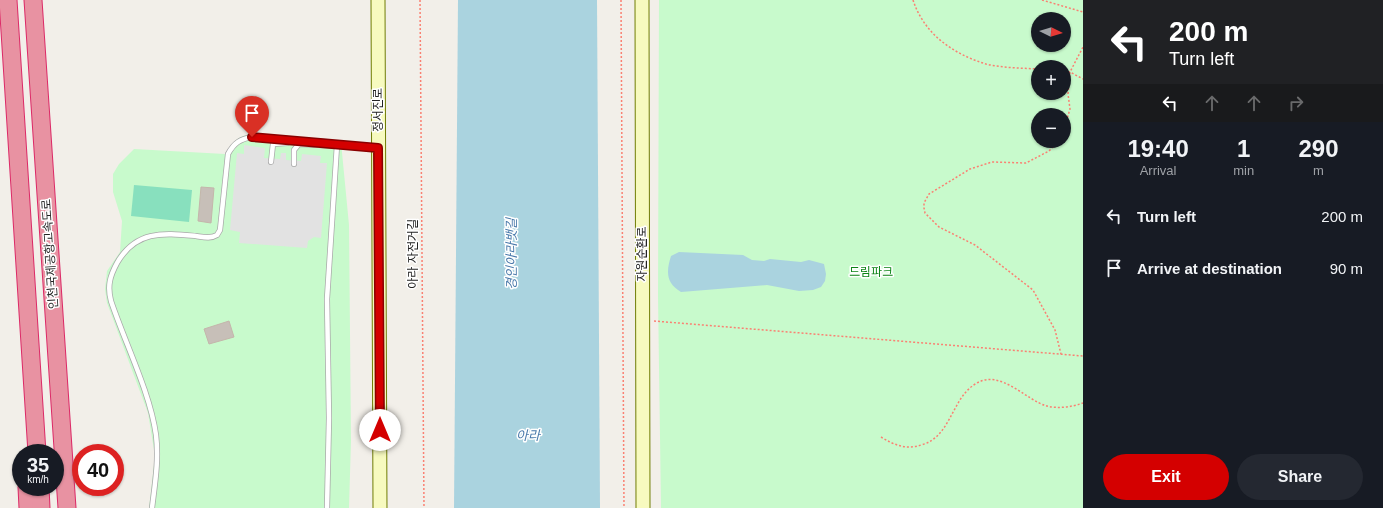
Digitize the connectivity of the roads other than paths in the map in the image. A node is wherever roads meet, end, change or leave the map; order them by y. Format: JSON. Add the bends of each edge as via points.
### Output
{"nodes":[{"id":1,"x":8,"y":0,"type":"edge"},
{"id":2,"x":33,"y":0,"type":"edge"},
{"id":3,"x":378,"y":0,"type":"edge"},
{"id":4,"x":642,"y":0,"type":"edge"},
{"id":5,"x":291,"y":140,"type":"junction"},
{"id":6,"x":338,"y":145,"type":"junction"},
{"id":7,"x":378,"y":148,"type":"junction"},
{"id":8,"x":294,"y":150,"type":"junction"},
{"id":9,"x":271,"y":162,"type":"dead end"},
{"id":10,"x":294,"y":164,"type":"dead end"},
{"id":11,"x":33,"y":398,"type":"junction"},
{"id":12,"x":30,"y":444,"type":"edge"},
{"id":13,"x":36,"y":444,"type":"edge"},
{"id":14,"x":27,"y":496,"type":"edge"},
{"id":15,"x":40,"y":496,"type":"edge"},
{"id":16,"x":28,"y":508,"type":"edge"},
{"id":17,"x":41,"y":508,"type":"edge"},
{"id":18,"x":67,"y":508,"type":"edge"},
{"id":19,"x":152,"y":508,"type":"edge"},
{"id":20,"x":327,"y":508,"type":"edge"},
{"id":21,"x":380,"y":508,"type":"edge"},
{"id":22,"x":643,"y":508,"type":"edge"}],
"edges":[{"from":1,"to":11,"type":"highway","name":"인천국제공항고속도로"},
{"from":2,"to":18,"type":"highway","name":"인천국제공항고속도로"},
{"from":3,"to":7,"type":"street","name":"정서진로"},
{"from":4,"to":22,"type":"street","name":"자원순환로"},
{"from":5,"to":6,"type":"lane"},
{"from":5,"to":8,"type":"lane"},
{"from":5,"to":9,"type":"lane","via":[[273,144]]},
{"from":5,"to":19,"type":"lane","via":[[252,137],[242,138],[234,144],[228,154],[220,230],[217,235],[154,235],[126,250],[112,271],[108,290],[148,400],[156,434],[157,464]]},
{"from":6,"to":7,"type":"lane"},
{"from":6,"to":8,"type":"lane","via":[[299,144]]},
{"from":6,"to":20,"type":"lane","via":[[327,299]]},
{"from":7,"to":21,"type":"street","name":"정서진로"},
{"from":8,"to":10,"type":"lane"},
{"from":11,"to":12,"type":"highway"},
{"from":11,"to":13,"type":"highway","name":"인천국제공항고속도로"},
{"from":14,"to":16,"type":"highway"},
{"from":15,"to":17,"type":"highway"}]}
